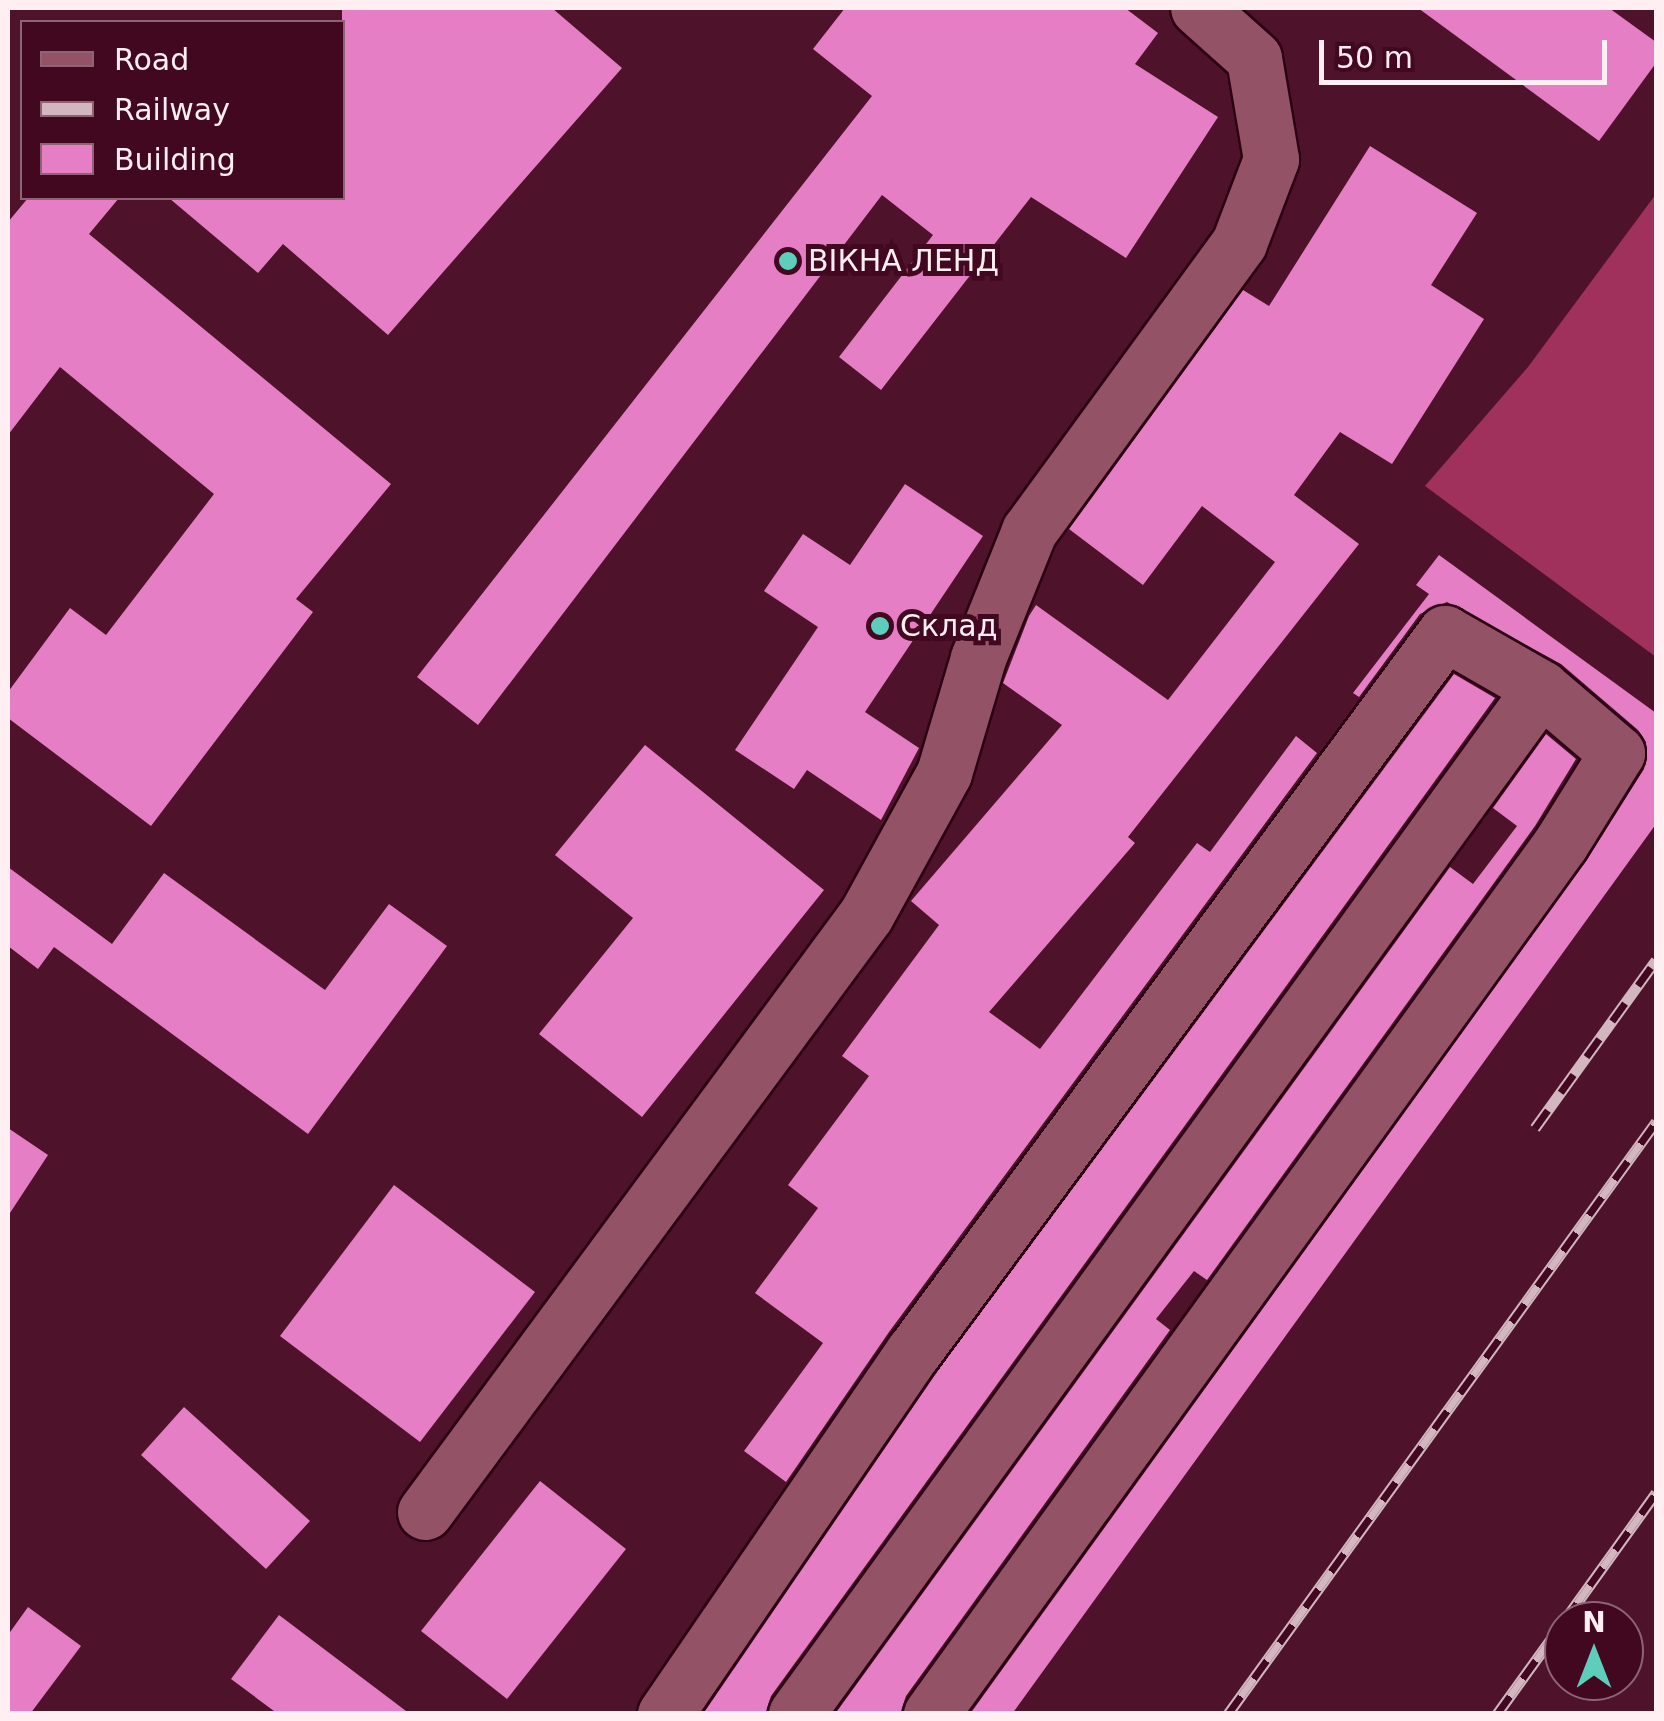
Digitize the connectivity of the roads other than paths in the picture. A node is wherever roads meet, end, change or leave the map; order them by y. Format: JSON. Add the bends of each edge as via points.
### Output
{"nodes":[{"id":1,"x":1198,"y":8,"type":"edge"},
{"id":2,"x":1541,"y":688,"type":"junction"},
{"id":3,"x":425,"y":1512,"type":"dead end"},
{"id":4,"x":665,"y":1714,"type":"edge"},
{"id":5,"x":796,"y":1714,"type":"edge"},
{"id":6,"x":931,"y":1714,"type":"edge"}],
"edges":[{"from":1,"to":3,"type":"lane","via":[[1254,58],[1271,158],[1239,243],[1029,531],[978,658],[944,774],[866,915]]},
{"from":2,"to":4,"type":"lane","via":[[1445,633],[914,1351]]},
{"from":2,"to":5,"type":"lane"},
{"from":2,"to":6,"type":"lane","via":[[1617,753],[1562,842]]}]}
